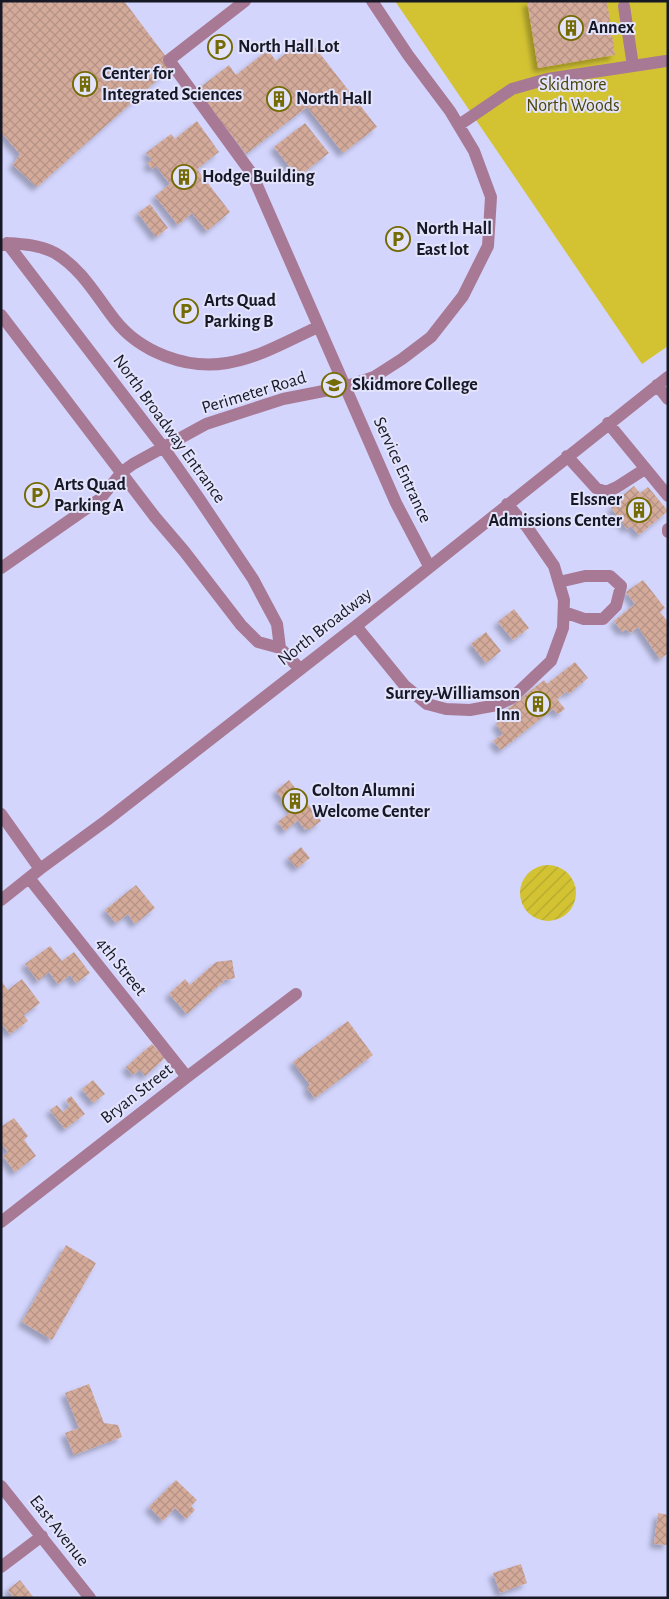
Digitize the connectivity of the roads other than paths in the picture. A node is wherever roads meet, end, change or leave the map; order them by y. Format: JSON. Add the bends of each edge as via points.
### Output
{"nodes":[{"id":1,"x":246,"y":1,"type":"edge"},
{"id":2,"x":372,"y":1,"type":"edge"},
{"id":3,"x":624,"y":6,"type":"dead end"},
{"id":4,"x":666,"y":60,"type":"dead end"},
{"id":5,"x":633,"y":66,"type":"junction"},
{"id":6,"x":459,"y":125,"type":"junction"},
{"id":7,"x":4,"y":245,"type":"edge"},
{"id":8,"x":1,"y":316,"type":"edge"},
{"id":9,"x":318,"y":327,"type":"junction"},
{"id":10,"x":668,"y":377,"type":"edge"},
{"id":11,"x":657,"y":385,"type":"junction"},
{"id":12,"x":344,"y":387,"type":"junction"},
{"id":13,"x":668,"y":399,"type":"edge"},
{"id":14,"x":608,"y":424,"type":"junction"},
{"id":15,"x":163,"y":447,"type":"junction"},
{"id":16,"x":567,"y":456,"type":"junction"},
{"id":17,"x":645,"y":468,"type":"junction"},
{"id":18,"x":122,"y":472,"type":"junction"},
{"id":19,"x":668,"y":496,"type":"edge"},
{"id":20,"x":507,"y":504,"type":"junction"},
{"id":21,"x":429,"y":566,"type":"junction"},
{"id":22,"x":1,"y":568,"type":"edge"},
{"id":23,"x":559,"y":582,"type":"junction"},
{"id":24,"x":564,"y":612,"type":"junction"},
{"id":25,"x":356,"y":626,"type":"junction"},
{"id":26,"x":280,"y":648,"type":"junction"},
{"id":27,"x":300,"y":669,"type":"junction"},
{"id":28,"x":1,"y":814,"type":"edge"},
{"id":29,"x":40,"y":869,"type":"junction"},
{"id":30,"x":29,"y":878,"type":"junction"},
{"id":31,"x":1,"y":900,"type":"edge"},
{"id":32,"x":296,"y":994,"type":"dead end"},
{"id":33,"x":187,"y":1077,"type":"junction"},
{"id":34,"x":1,"y":1222,"type":"edge"},
{"id":35,"x":1,"y":1486,"type":"edge"},
{"id":36,"x":42,"y":1536,"type":"junction"},
{"id":37,"x":1,"y":1567,"type":"edge"},
{"id":38,"x":90,"y":1598,"type":"edge"}],
"edges":[{"from":1,"to":9,"type":"street","name":"Service Entrance","via":[[169,60],[252,174]]},
{"from":2,"to":6,"type":"street","name":"Perimeter Road"},
{"from":3,"to":5,"type":"street"},
{"from":4,"to":5,"type":"street"},
{"from":5,"to":6,"type":"street","via":[[547,78],[512,89]]},
{"from":6,"to":12,"type":"street","name":"Perimeter Road","via":[[474,151],[491,197],[488,246],[463,296],[431,337],[374,377]]},
{"from":7,"to":9,"type":"street","via":[[36,246],[55,253],[75,268],[117,323],[142,345],[170,358],[200,365],[227,363],[257,355]]},
{"from":7,"to":15,"type":"street","name":"North Broadway Entrance"},
{"from":8,"to":18,"type":"street"},
{"from":9,"to":12,"type":"street","name":"Service Entrance"},
{"from":10,"to":11,"type":"street","name":"North Broadway"},
{"from":11,"to":13,"type":"street"},
{"from":11,"to":14,"type":"street","name":"North Broadway"},
{"from":12,"to":15,"type":"street","name":"Perimeter Road","via":[[283,399],[235,414],[206,424]]},
{"from":12,"to":21,"type":"street","name":"Service Entrance"},
{"from":14,"to":16,"type":"street","name":"North Broadway"},
{"from":14,"to":17,"type":"street"},
{"from":15,"to":18,"type":"street","name":"Perimeter Road"},
{"from":15,"to":26,"type":"street","name":"North Broadway Entrance","via":[[252,579],[277,624]]},
{"from":16,"to":17,"type":"street","via":[[596,488],[606,492]]},
{"from":16,"to":20,"type":"street","name":"North Broadway"},
{"from":17,"to":19,"type":"street"},
{"from":18,"to":22,"type":"street","name":"Perimeter Road","via":[[100,499]]},
{"from":18,"to":26,"type":"street","via":[[241,625],[258,642]]},
{"from":20,"to":21,"type":"street","name":"North Broadway"},
{"from":20,"to":23,"type":"street","via":[[554,566]]},
{"from":21,"to":25,"type":"street","name":"North Broadway"},
{"from":23,"to":24,"type":"street"},
{"from":23,"to":24,"type":"street","via":[[585,576],[610,576],[621,586],[616,606],[603,619]]},
{"from":24,"to":25,"type":"street","via":[[563,628],[551,661],[512,698],[497,705],[470,710],[427,704],[405,686]]},
{"from":25,"to":27,"type":"street","name":"North Broadway"},
{"from":26,"to":27,"type":"street"},
{"from":27,"to":29,"type":"street","name":"North Broadway"},
{"from":28,"to":29,"type":"street"},
{"from":29,"to":30,"type":"street","name":"North Broadway"},
{"from":30,"to":31,"type":"street","name":"North Broadway"},
{"from":30,"to":33,"type":"street","name":"4th Street"},
{"from":32,"to":33,"type":"street","name":"Bryan Street"},
{"from":33,"to":34,"type":"street","name":"Bryan Street"},
{"from":35,"to":36,"type":"street","name":"East Avenue"},
{"from":36,"to":37,"type":"street"},
{"from":36,"to":38,"type":"street","name":"East Avenue"}]}
